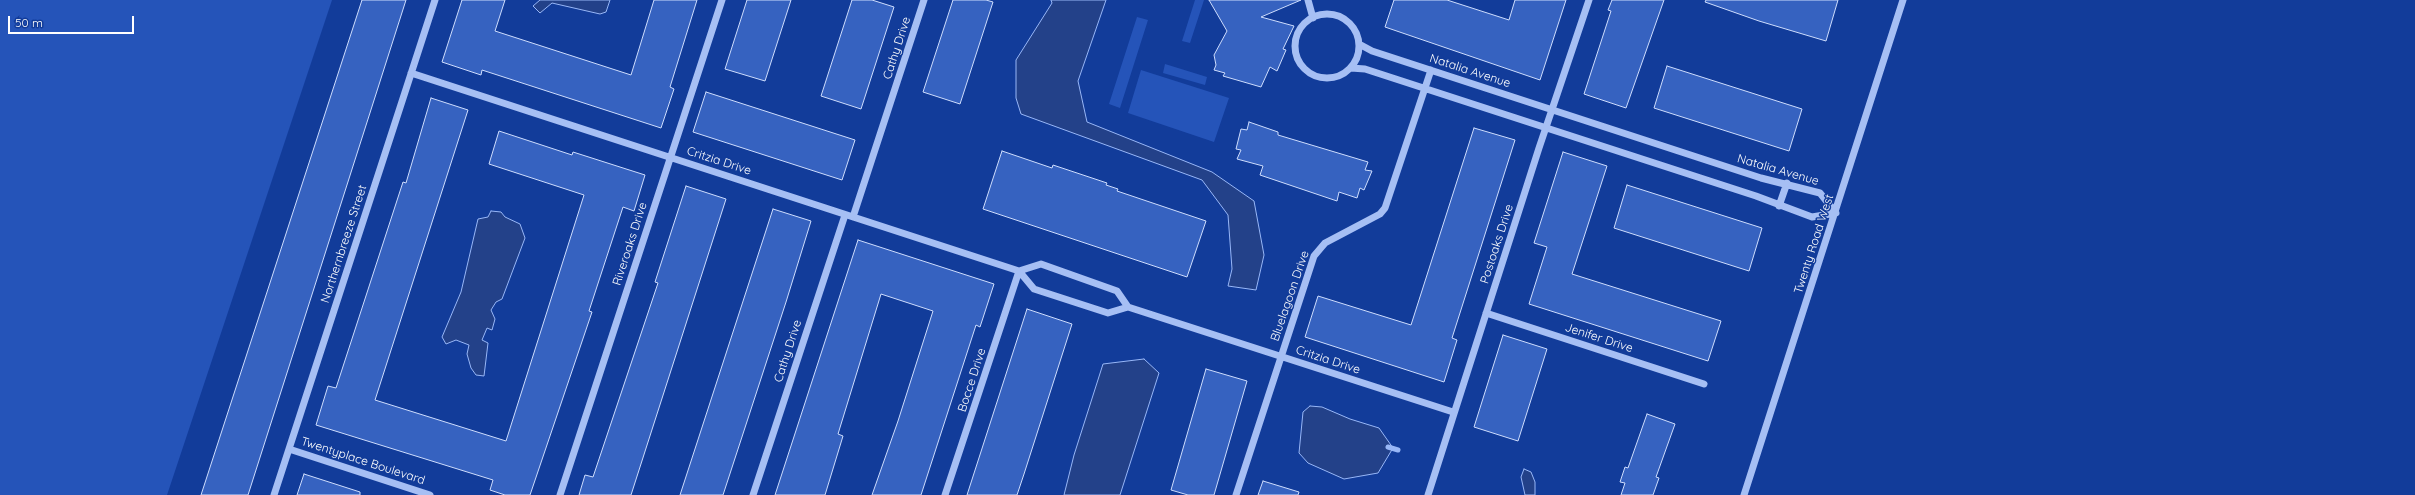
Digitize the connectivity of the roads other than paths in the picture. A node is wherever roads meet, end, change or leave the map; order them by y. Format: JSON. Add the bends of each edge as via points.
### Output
{"nodes":[{"id":1,"x":435,"y":0,"type":"edge"},
{"id":2,"x":722,"y":0,"type":"edge"},
{"id":3,"x":924,"y":0,"type":"edge"},
{"id":4,"x":1308,"y":0,"type":"edge"},
{"id":5,"x":1589,"y":0,"type":"edge"},
{"id":6,"x":1903,"y":0,"type":"edge"},
{"id":7,"x":1312,"y":18,"type":"junction"},
{"id":8,"x":1359,"y":44,"type":"junction"},
{"id":9,"x":1351,"y":68,"type":"junction"},
{"id":10,"x":1431,"y":70,"type":"junction"},
{"id":11,"x":411,"y":73,"type":"junction"},
{"id":12,"x":1425,"y":88,"type":"junction"},
{"id":13,"x":1553,"y":110,"type":"junction"},
{"id":14,"x":1546,"y":129,"type":"junction"},
{"id":15,"x":671,"y":156,"type":"junction"},
{"id":16,"x":1787,"y":183,"type":"junction"},
{"id":17,"x":1779,"y":206,"type":"junction"},
{"id":18,"x":1836,"y":213,"type":"junction"},
{"id":19,"x":845,"y":215,"type":"junction"},
{"id":20,"x":853,"y":217,"type":"junction"},
{"id":21,"x":1019,"y":271,"type":"junction"},
{"id":22,"x":1128,"y":307,"type":"junction"},
{"id":23,"x":1486,"y":313,"type":"junction"},
{"id":24,"x":1281,"y":357,"type":"junction"},
{"id":25,"x":1704,"y":384,"type":"dead end"},
{"id":26,"x":1453,"y":412,"type":"junction"},
{"id":27,"x":289,"y":448,"type":"junction"},
{"id":28,"x":274,"y":495,"type":"edge"},
{"id":29,"x":430,"y":495,"type":"edge"},
{"id":30,"x":560,"y":495,"type":"edge"},
{"id":31,"x":753,"y":495,"type":"edge"},
{"id":32,"x":945,"y":495,"type":"edge"},
{"id":33,"x":1236,"y":495,"type":"edge"},
{"id":34,"x":1428,"y":495,"type":"edge"},
{"id":35,"x":1744,"y":495,"type":"edge"}],
"edges":[{"from":1,"to":11,"type":"street","name":"Northernbreeze Street"},
{"from":2,"to":15,"type":"street","name":"Riveroaks Drive"},
{"from":3,"to":20,"type":"street","name":"Cathy Drive"},
{"from":4,"to":7,"type":"street"},
{"from":5,"to":13,"type":"street","name":"Postoaks Drive"},
{"from":6,"to":18,"type":"street","name":"Twenty Road West"},
{"from":7,"to":8,"type":"street","via":[[1333,15],[1343,18],[1357,34]]},
{"from":7,"to":9,"type":"street","via":[[1299,32],[1296,42],[1299,62],[1314,76],[1323,78],[1343,74]]},
{"from":8,"to":9,"type":"street","via":[[1357,57]]},
{"from":8,"to":10,"type":"street","name":"Natalia Avenue","via":[[1372,51]]},
{"from":9,"to":12,"type":"street","via":[[1365,69]]},
{"from":10,"to":12,"type":"street","name":"Bluelagoon Drive"},
{"from":10,"to":13,"type":"street","name":"Natalia Avenue"},
{"from":11,"to":15,"type":"street","name":"Critzia Drive"},
{"from":11,"to":27,"type":"street","name":"Northernbreeze Street"},
{"from":12,"to":14,"type":"street"},
{"from":12,"to":24,"type":"street","name":"Bluelagoon Drive","via":[[1385,208],[1380,214],[1318,249]]},
{"from":13,"to":14,"type":"street","name":"Postoaks Drive"},
{"from":13,"to":16,"type":"street","name":"Natalia Avenue","via":[[1760,178]]},
{"from":14,"to":17,"type":"street","via":[[1756,196]]},
{"from":14,"to":23,"type":"street","name":"Postoaks Drive"},
{"from":15,"to":19,"type":"street","name":"Critzia Drive"},
{"from":15,"to":30,"type":"street","name":"Riveroaks Drive"},
{"from":16,"to":17,"type":"street"},
{"from":16,"to":18,"type":"street","name":"Natalia Avenue","via":[[1820,193]]},
{"from":17,"to":18,"type":"street","via":[[1812,217]]},
{"from":18,"to":35,"type":"street","name":"Twenty Road West"},
{"from":19,"to":20,"type":"street","name":"Critzia Drive"},
{"from":19,"to":31,"type":"street","name":"Cathy Drive"},
{"from":20,"to":21,"type":"street","name":"Critzia Drive"},
{"from":21,"to":22,"type":"street","via":[[1034,289],[1108,313]]},
{"from":21,"to":22,"type":"street","via":[[1042,264],[1117,291]]},
{"from":21,"to":32,"type":"street","name":"Bocce Drive"},
{"from":22,"to":24,"type":"street","name":"Critzia Drive"},
{"from":23,"to":25,"type":"street","name":"Jenifer Drive"},
{"from":23,"to":26,"type":"street","name":"Postoaks Drive"},
{"from":24,"to":26,"type":"street","name":"Critzia Drive"},
{"from":24,"to":33,"type":"street","name":"Bluelagoon Drive"},
{"from":26,"to":34,"type":"street","name":"Postoaks Drive"},
{"from":27,"to":28,"type":"street","name":"Northernbreeze Street"},
{"from":27,"to":29,"type":"street","name":"Twentyplace Boulevard"}]}
